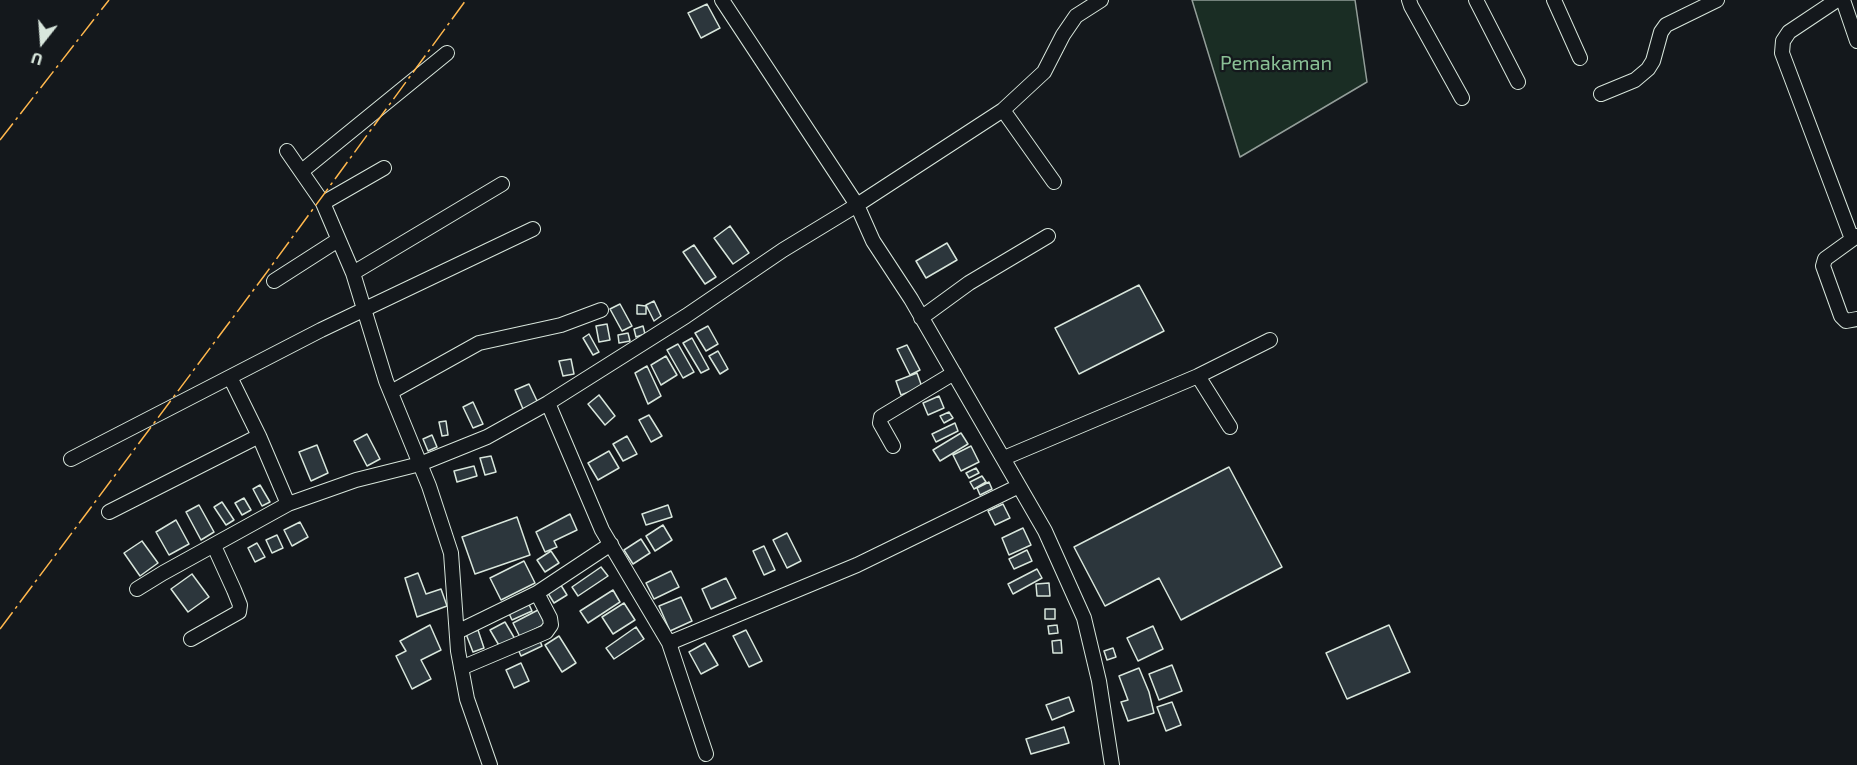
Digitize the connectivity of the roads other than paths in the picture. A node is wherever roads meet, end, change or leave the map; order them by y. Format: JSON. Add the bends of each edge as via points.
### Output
{"nodes":[{"id":1,"x":722,"y":0,"type":"edge"},
{"id":2,"x":1101,"y":0,"type":"edge"},
{"id":3,"x":1409,"y":0,"type":"edge"},
{"id":4,"x":1476,"y":0,"type":"edge"},
{"id":5,"x":1554,"y":0,"type":"edge"},
{"id":6,"x":1717,"y":0,"type":"edge"},
{"id":7,"x":1837,"y":0,"type":"edge"},
{"id":8,"x":1843,"y":0,"type":"edge"},
{"id":9,"x":1857,"y":41,"type":"edge"},
{"id":10,"x":447,"y":53,"type":"dead end"},
{"id":11,"x":1580,"y":58,"type":"dead end"},
{"id":12,"x":1518,"y":82,"type":"dead end"},
{"id":13,"x":1601,"y":94,"type":"dead end"},
{"id":14,"x":1462,"y":98,"type":"dead end"},
{"id":15,"x":1003,"y":110,"type":"junction"},
{"id":16,"x":287,"y":151,"type":"dead end"},
{"id":17,"x":384,"y":168,"type":"dead end"},
{"id":18,"x":302,"y":171,"type":"junction"},
{"id":19,"x":1054,"y":182,"type":"dead end"},
{"id":20,"x":502,"y":184,"type":"dead end"},
{"id":21,"x":323,"y":203,"type":"junction"},
{"id":22,"x":858,"y":205,"type":"junction"},
{"id":23,"x":533,"y":229,"type":"dead end"},
{"id":24,"x":1048,"y":236,"type":"dead end"},
{"id":25,"x":1854,"y":238,"type":"edge"},
{"id":26,"x":338,"y":240,"type":"junction"},
{"id":27,"x":353,"y":273,"type":"junction"},
{"id":28,"x":274,"y":281,"type":"dead end"},
{"id":29,"x":365,"y":310,"type":"junction"},
{"id":30,"x":601,"y":310,"type":"dead end"},
{"id":31,"x":921,"y":318,"type":"junction"},
{"id":32,"x":1857,"y":319,"type":"edge"},
{"id":33,"x":1270,"y":340,"type":"dead end"},
{"id":34,"x":954,"y":373,"type":"junction"},
{"id":35,"x":1198,"y":376,"type":"junction"},
{"id":36,"x":230,"y":377,"type":"junction"},
{"id":37,"x":390,"y":392,"type":"junction"},
{"id":38,"x":548,"y":402,"type":"junction"},
{"id":39,"x":1230,"y":427,"type":"dead end"},
{"id":40,"x":259,"y":436,"type":"junction"},
{"id":41,"x":893,"y":446,"type":"dead end"},
{"id":42,"x":1004,"y":458,"type":"junction"},
{"id":43,"x":71,"y":459,"type":"dead end"},
{"id":44,"x":420,"y":464,"type":"junction"},
{"id":45,"x":1019,"y":486,"type":"junction"},
{"id":46,"x":288,"y":504,"type":"junction"},
{"id":47,"x":109,"y":512,"type":"dead end"},
{"id":48,"x":611,"y":544,"type":"junction"},
{"id":49,"x":214,"y":546,"type":"junction"},
{"id":50,"x":137,"y":589,"type":"dead end"},
{"id":51,"x":537,"y":593,"type":"junction"},
{"id":52,"x":457,"y":632,"type":"junction"},
{"id":53,"x":191,"y":639,"type":"dead end"},
{"id":54,"x":669,"y":643,"type":"junction"},
{"id":55,"x":461,"y":668,"type":"junction"},
{"id":56,"x":706,"y":754,"type":"dead end"},
{"id":57,"x":490,"y":765,"type":"edge"},
{"id":58,"x":1112,"y":765,"type":"edge"}],
"edges":[{"from":1,"to":22,"type":"street"},
{"from":2,"to":15,"type":"street","via":[[1076,16],[1044,72]]},
{"from":3,"to":14,"type":"street"},
{"from":4,"to":12,"type":"street"},
{"from":5,"to":11,"type":"street"},
{"from":6,"to":13,"type":"street","via":[[1666,25],[1648,69],[1635,80]]},
{"from":7,"to":25,"type":"street","via":[[1789,32],[1782,53]]},
{"from":8,"to":9,"type":"street"},
{"from":10,"to":18,"type":"street"},
{"from":15,"to":19,"type":"street"},
{"from":15,"to":22,"type":"street"},
{"from":16,"to":18,"type":"street"},
{"from":17,"to":21,"type":"street"},
{"from":18,"to":21,"type":"street"},
{"from":20,"to":27,"type":"street"},
{"from":21,"to":26,"type":"street"},
{"from":22,"to":31,"type":"street","via":[[873,241]]},
{"from":22,"to":38,"type":"street"},
{"from":23,"to":29,"type":"street"},
{"from":24,"to":31,"type":"street","via":[[969,283]]},
{"from":25,"to":32,"type":"street","via":[[1825,259],[1823,266],[1841,316],[1851,321]]},
{"from":26,"to":27,"type":"street"},
{"from":26,"to":28,"type":"street"},
{"from":27,"to":29,"type":"street"},
{"from":29,"to":36,"type":"street"},
{"from":29,"to":37,"type":"street"},
{"from":30,"to":37,"type":"street","via":[[561,324],[479,343]]},
{"from":31,"to":34,"type":"street"},
{"from":33,"to":35,"type":"street"},
{"from":34,"to":41,"type":"street","via":[[881,417],[880,423]]},
{"from":34,"to":42,"type":"street"},
{"from":35,"to":39,"type":"street"},
{"from":35,"to":42,"type":"street"},
{"from":36,"to":40,"type":"street"},
{"from":36,"to":43,"type":"street"},
{"from":37,"to":44,"type":"street"},
{"from":38,"to":44,"type":"street","via":[[487,437]]},
{"from":38,"to":48,"type":"street"},
{"from":40,"to":46,"type":"street"},
{"from":40,"to":47,"type":"street"},
{"from":42,"to":45,"type":"street"},
{"from":44,"to":46,"type":"street","via":[[356,480]]},
{"from":44,"to":52,"type":"street","via":[[451,554]]},
{"from":45,"to":54,"type":"street","via":[[857,564]]},
{"from":45,"to":58,"type":"street","via":[[1045,531],[1084,618]]},
{"from":46,"to":49,"type":"street"},
{"from":48,"to":51,"type":"street"},
{"from":48,"to":54,"type":"street"},
{"from":49,"to":50,"type":"street"},
{"from":49,"to":53,"type":"street","via":[[240,605],[239,612]]},
{"from":51,"to":52,"type":"street"},
{"from":51,"to":55,"type":"street","via":[[550,618],[546,632]]},
{"from":52,"to":55,"type":"street"},
{"from":54,"to":56,"type":"street"},
{"from":55,"to":57,"type":"street","via":[[467,699]]}]}
